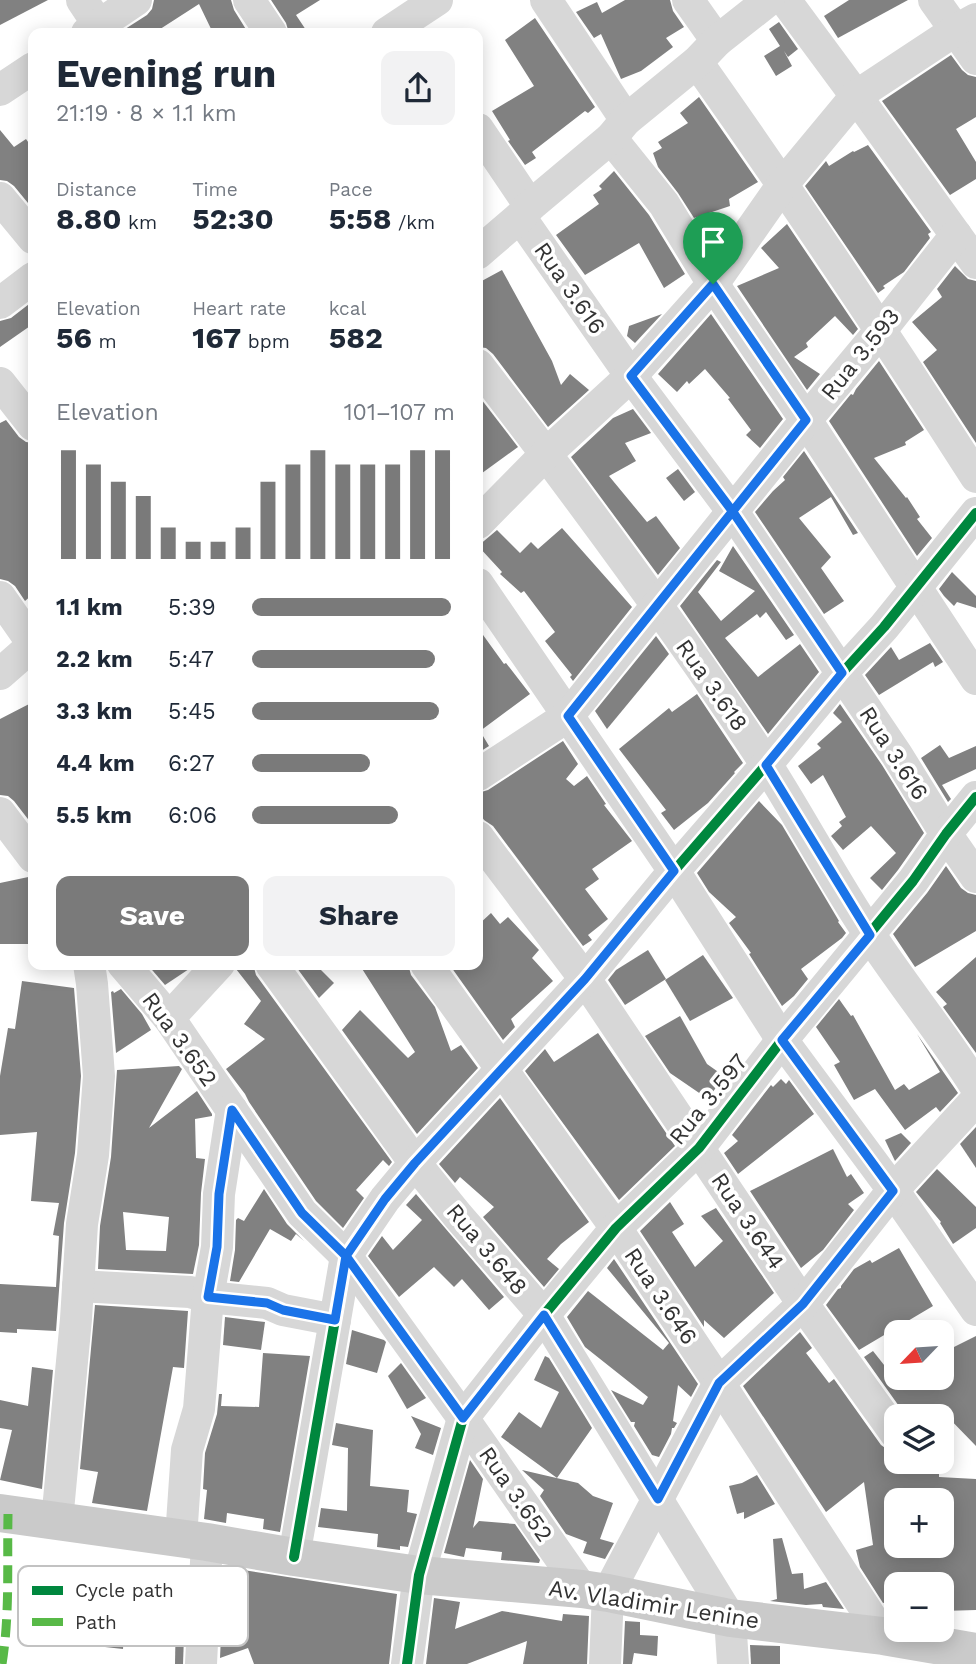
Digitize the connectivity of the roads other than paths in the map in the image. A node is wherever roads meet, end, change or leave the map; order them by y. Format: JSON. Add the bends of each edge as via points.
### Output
{"nodes":[{"id":1,"x":136,"y":0,"type":"edge"},
{"id":2,"x":249,"y":0,"type":"edge"},
{"id":3,"x":437,"y":0,"type":"edge"},
{"id":4,"x":546,"y":0,"type":"edge"},
{"id":5,"x":688,"y":0,"type":"edge"},
{"id":6,"x":769,"y":0,"type":"edge"},
{"id":7,"x":785,"y":0,"type":"edge"},
{"id":8,"x":934,"y":0,"type":"edge"},
{"id":9,"x":400,"y":22,"type":"edge"},
{"id":10,"x":93,"y":23,"type":"edge"},
{"id":11,"x":966,"y":25,"type":"edge"},
{"id":12,"x":268,"y":28,"type":"edge"},
{"id":13,"x":707,"y":51,"type":"junction"},
{"id":14,"x":976,"y":59,"type":"edge"},
{"id":15,"x":28,"y":71,"type":"edge"},
{"id":16,"x":0,"y":90,"type":"edge"},
{"id":17,"x":856,"y":96,"type":"junction"},
{"id":18,"x":618,"y":129,"type":"junction"},
{"id":19,"x":483,"y":138,"type":"edge"},
{"id":20,"x":783,"y":184,"type":"junction"},
{"id":21,"x":0,"y":198,"type":"edge"},
{"id":22,"x":525,"y":212,"type":"junction"},
{"id":23,"x":28,"y":232,"type":"edge"},
{"id":24,"x":956,"y":235,"type":"junction"},
{"id":25,"x":483,"y":249,"type":"edge"},
{"id":26,"x":976,"y":262,"type":"edge"},
{"id":27,"x":28,"y":282,"type":"edge"},
{"id":28,"x":713,"y":284,"type":"junction"},
{"id":29,"x":0,"y":303,"type":"edge"},
{"id":30,"x":881,"y":330,"type":"junction"},
{"id":31,"x":483,"y":372,"type":"edge"},
{"id":32,"x":631,"y":376,"type":"junction"},
{"id":33,"x":0,"y":383,"type":"edge"},
{"id":34,"x":28,"y":419,"type":"edge"},
{"id":35,"x":806,"y":420,"type":"junction"},
{"id":36,"x":546,"y":454,"type":"junction"},
{"id":37,"x":976,"y":477,"type":"edge"},
{"id":38,"x":733,"y":512,"type":"junction"},
{"id":39,"x":976,"y":513,"type":"edge"},
{"id":40,"x":483,"y":518,"type":"edge"},
{"id":41,"x":915,"y":588,"type":"junction"},
{"id":42,"x":483,"y":591,"type":"edge"},
{"id":43,"x":0,"y":597,"type":"edge"},
{"id":44,"x":656,"y":605,"type":"junction"},
{"id":45,"x":28,"y":637,"type":"edge"},
{"id":46,"x":28,"y":649,"type":"edge"},
{"id":47,"x":842,"y":673,"type":"junction"},
{"id":48,"x":0,"y":674,"type":"edge"},
{"id":49,"x":976,"y":679,"type":"edge"},
{"id":50,"x":568,"y":716,"type":"junction"},
{"id":51,"x":766,"y":765,"type":"junction"},
{"id":52,"x":483,"y":772,"type":"edge"},
{"id":53,"x":976,"y":797,"type":"edge"},
{"id":54,"x":0,"y":813,"type":"edge"},
{"id":55,"x":946,"y":834,"type":"junction"},
{"id":56,"x":483,"y":843,"type":"edge"},
{"id":57,"x":28,"y":849,"type":"edge"},
{"id":58,"x":674,"y":871,"type":"junction"},
{"id":59,"x":976,"y":877,"type":"edge"},
{"id":60,"x":870,"y":935,"type":"junction"},
{"id":61,"x":90,"y":970,"type":"edge"},
{"id":62,"x":128,"y":970,"type":"edge"},
{"id":63,"x":213,"y":970,"type":"edge"},
{"id":64,"x":275,"y":970,"type":"edge"},
{"id":65,"x":430,"y":970,"type":"edge"},
{"id":66,"x":585,"y":979,"type":"junction"},
{"id":67,"x":169,"y":1018,"type":"junction"},
{"id":68,"x":782,"y":1040,"type":"junction"},
{"id":69,"x":503,"y":1069,"type":"junction"},
{"id":70,"x":976,"y":1087,"type":"edge"},
{"id":71,"x":976,"y":1100,"type":"edge"},
{"id":72,"x":232,"y":1110,"type":"junction"},
{"id":73,"x":699,"y":1148,"type":"junction"},
{"id":74,"x":415,"y":1163,"type":"junction"},
{"id":75,"x":893,"y":1191,"type":"junction"},
{"id":76,"x":616,"y":1228,"type":"junction"},
{"id":77,"x":346,"y":1256,"type":"junction"},
{"id":78,"x":78,"y":1286,"type":"junction"},
{"id":79,"x":208,"y":1297,"type":"junction"},
{"id":80,"x":803,"y":1304,"type":"junction"},
{"id":81,"x":976,"y":1310,"type":"edge"},
{"id":82,"x":544,"y":1315,"type":"junction"},
{"id":83,"x":335,"y":1320,"type":"junction"},
{"id":84,"x":719,"y":1383,"type":"junction"},
{"id":85,"x":884,"y":1417,"type":"edge"},
{"id":86,"x":463,"y":1418,"type":"junction"},
{"id":87,"x":658,"y":1499,"type":"junction"},
{"id":88,"x":0,"y":1513,"type":"edge"},
{"id":89,"x":57,"y":1521,"type":"junction"},
{"id":90,"x":194,"y":1540,"type":"junction"},
{"id":91,"x":295,"y":1557,"type":"junction"},
{"id":92,"x":195,"y":1566,"type":"edge"},
{"id":93,"x":419,"y":1575,"type":"junction"},
{"id":94,"x":595,"y":1591,"type":"junction"},
{"id":95,"x":730,"y":1618,"type":"junction"},
{"id":96,"x":883,"y":1636,"type":"junction"},
{"id":97,"x":200,"y":1646,"type":"edge"},
{"id":98,"x":976,"y":1651,"type":"edge"},
{"id":99,"x":201,"y":1664,"type":"edge"},
{"id":100,"x":407,"y":1664,"type":"edge"},
{"id":101,"x":605,"y":1664,"type":"edge"},
{"id":102,"x":733,"y":1664,"type":"edge"}],
"edges":[{"from":1,"to":10,"type":"street"},
{"from":2,"to":12,"type":"street"},
{"from":3,"to":9,"type":"street"},
{"from":4,"to":18,"type":"street"},
{"from":5,"to":13,"type":"street"},
{"from":6,"to":13,"type":"street"},
{"from":7,"to":17,"type":"street"},
{"from":8,"to":11,"type":"street"},
{"from":11,"to":14,"type":"street"},
{"from":11,"to":17,"type":"street"},
{"from":13,"to":18,"type":"street"},
{"from":13,"to":20,"type":"street"},
{"from":15,"to":16,"type":"street"},
{"from":17,"to":20,"type":"street"},
{"from":17,"to":24,"type":"street"},
{"from":18,"to":22,"type":"street"},
{"from":18,"to":28,"type":"street"},
{"from":19,"to":22,"type":"street","name":"Rua 3.616"},
{"from":20,"to":28,"type":"street"},
{"from":20,"to":30,"type":"street"},
{"from":21,"to":23,"type":"street"},
{"from":22,"to":25,"type":"street"},
{"from":22,"to":32,"type":"street","name":"Rua 3.616"},
{"from":24,"to":26,"type":"street"},
{"from":24,"to":30,"type":"street","name":"Rua 3.593"},
{"from":27,"to":29,"type":"street"},
{"from":28,"to":32,"type":"street"},
{"from":28,"to":35,"type":"street"},
{"from":30,"to":35,"type":"street","name":"Rua 3.593"},
{"from":30,"to":37,"type":"street"},
{"from":31,"to":36,"type":"street","name":"Rua 3.618"},
{"from":32,"to":36,"type":"street"},
{"from":32,"to":38,"type":"street","name":"Rua 3.616"},
{"from":33,"to":34,"type":"street"},
{"from":35,"to":38,"type":"street","name":"Rua 3.593"},
{"from":35,"to":41,"type":"street"},
{"from":36,"to":40,"type":"street"},
{"from":36,"to":44,"type":"street","name":"Rua 3.618"},
{"from":38,"to":44,"type":"street","name":"Rua 3.593"},
{"from":38,"to":47,"type":"street","name":"Rua 3.616"},
{"from":39,"to":41,"type":"street"},
{"from":41,"to":47,"type":"street"},
{"from":41,"to":49,"type":"street"},
{"from":42,"to":50,"type":"street"},
{"from":43,"to":45,"type":"street"},
{"from":44,"to":50,"type":"street","name":"Rua 3.593"},
{"from":44,"to":51,"type":"street","name":"Rua 3.618"},
{"from":46,"to":48,"type":"street"},
{"from":47,"to":51,"type":"street"},
{"from":47,"to":55,"type":"street","name":"Rua 3.616"},
{"from":50,"to":52,"type":"street","name":"Rua 3.593"},
{"from":50,"to":58,"type":"street"},
{"from":51,"to":58,"type":"street"},
{"from":51,"to":60,"type":"street","name":"Rua 3.618"},
{"from":53,"to":55,"type":"street","name":"Rua 3.597"},
{"from":54,"to":57,"type":"street"},
{"from":55,"to":59,"type":"street","name":"Rua 3.616"},
{"from":55,"to":60,"type":"street","name":"Rua 3.597"},
{"from":56,"to":66,"type":"street","name":"Rua 3.644"},
{"from":58,"to":66,"type":"street"},
{"from":58,"to":68,"type":"street"},
{"from":60,"to":68,"type":"street","name":"Rua 3.597"},
{"from":60,"to":70,"type":"street","name":"Rua 3.618"},
{"from":61,"to":78,"type":"street","via":[[99,1076]]},
{"from":62,"to":67,"type":"street","name":"Rua 3.652"},
{"from":63,"to":67,"type":"street"},
{"from":64,"to":74,"type":"street","name":"Rua 3.648"},
{"from":65,"to":69,"type":"street","name":"Rua 3.646"},
{"from":66,"to":69,"type":"street"},
{"from":66,"to":73,"type":"street","name":"Rua 3.644"},
{"from":67,"to":72,"type":"street","name":"Rua 3.652"},
{"from":68,"to":73,"type":"street","name":"Rua 3.597"},
{"from":68,"to":75,"type":"street"},
{"from":69,"to":74,"type":"street"},
{"from":69,"to":76,"type":"street","name":"Rua 3.646"},
{"from":71,"to":75,"type":"street"},
{"from":72,"to":77,"type":"street","name":"Rua 3.652","via":[[302,1213]]},
{"from":72,"to":79,"type":"street"},
{"from":73,"to":76,"type":"street","name":"Rua 3.597"},
{"from":73,"to":80,"type":"street","name":"Rua 3.644"},
{"from":74,"to":77,"type":"street"},
{"from":74,"to":82,"type":"street","name":"Rua 3.648"},
{"from":75,"to":80,"type":"street"},
{"from":75,"to":81,"type":"street"},
{"from":76,"to":82,"type":"street","name":"Rua 3.597"},
{"from":76,"to":84,"type":"street","name":"Rua 3.646"},
{"from":77,"to":83,"type":"street"},
{"from":77,"to":86,"type":"street","name":"Rua 3.652"},
{"from":78,"to":79,"type":"street"},
{"from":78,"to":89,"type":"street"},
{"from":79,"to":83,"type":"street","via":[[267,1303]]},
{"from":79,"to":90,"type":"street","via":[[199,1409],[187,1450]]},
{"from":80,"to":84,"type":"street"},
{"from":80,"to":85,"type":"street","name":"Rua 3.644"},
{"from":82,"to":86,"type":"street","name":"Rua 3.597"},
{"from":82,"to":87,"type":"street","name":"Rua 3.648"},
{"from":83,"to":91,"type":"street"},
{"from":84,"to":87,"type":"street"},
{"from":84,"to":96,"type":"street","name":"Rua 3.646"},
{"from":86,"to":93,"type":"street"},
{"from":86,"to":94,"type":"street","name":"Rua 3.652"},
{"from":87,"to":94,"type":"street"},
{"from":87,"to":95,"type":"street","name":"Rua 3.648"},
{"from":88,"to":89,"type":"main road","name":"Av. Vladimir Lenine"},
{"from":89,"to":90,"type":"main road","name":"Av. Vladimir Lenine"},
{"from":90,"to":91,"type":"main road","name":"Av. Vladimir Lenine"},
{"from":90,"to":92,"type":"street"},
{"from":91,"to":93,"type":"main road","name":"Av. Vladimir Lenine"},
{"from":93,"to":94,"type":"main road","name":"Av. Vladimir Lenine"},
{"from":93,"to":100,"type":"street"},
{"from":94,"to":95,"type":"main road","name":"Av. Vladimir Lenine"},
{"from":94,"to":101,"type":"street"},
{"from":95,"to":96,"type":"main road","name":"Av. Vladimir Lenine"},
{"from":95,"to":102,"type":"street"},
{"from":96,"to":98,"type":"main road","name":"Av. Vladimir Lenine"},
{"from":97,"to":99,"type":"street"}]}
